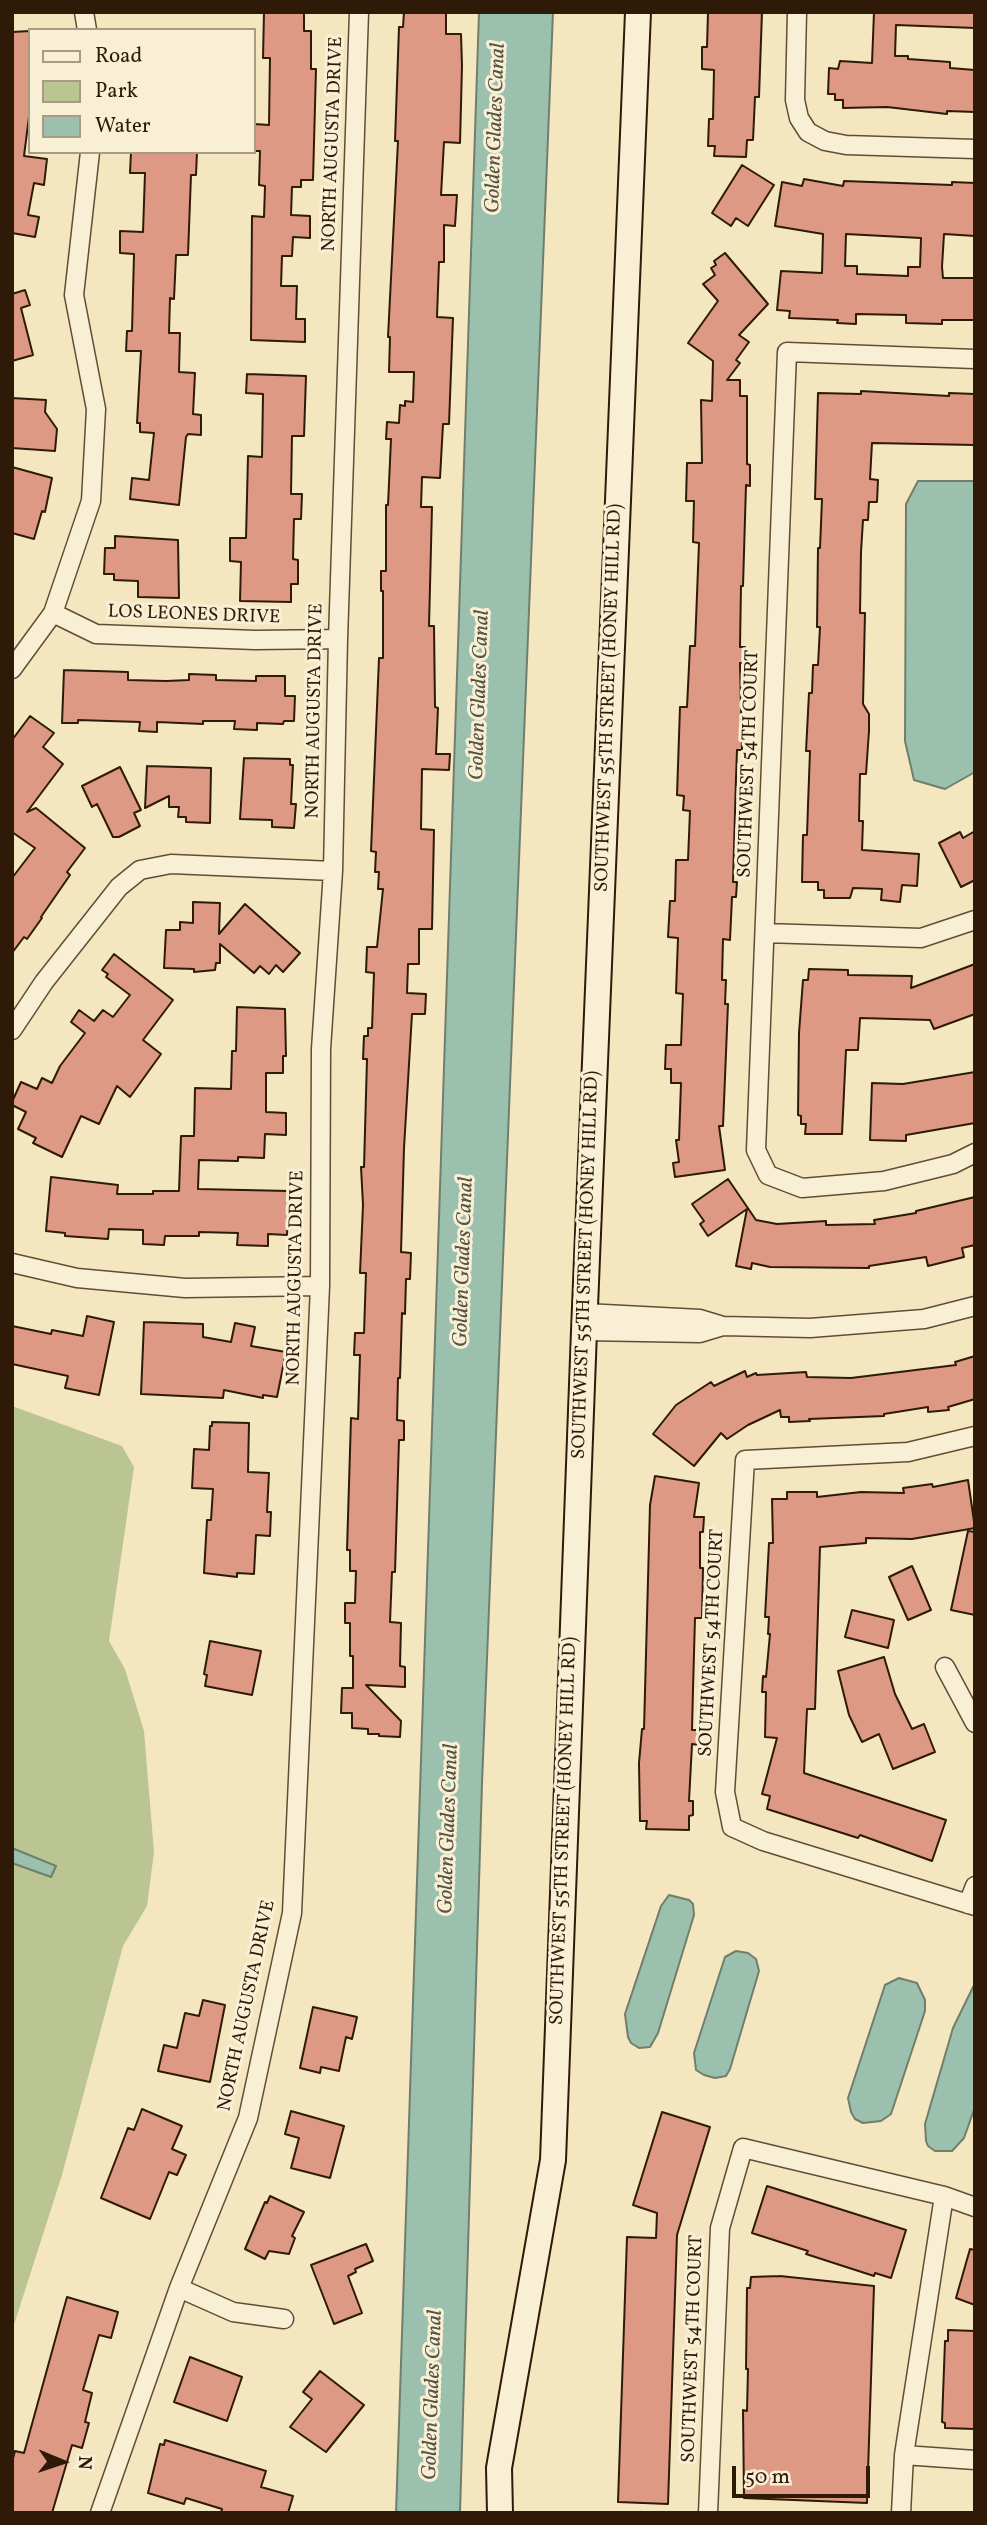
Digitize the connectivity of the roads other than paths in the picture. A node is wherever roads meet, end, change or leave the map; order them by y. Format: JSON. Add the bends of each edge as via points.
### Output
{"nodes":[{"id":1,"x":359,"y":12,"type":"edge"},
{"id":2,"x":638,"y":12,"type":"edge"},
{"id":3,"x":797,"y":12,"type":"edge"},
{"id":4,"x":975,"y":149,"type":"edge"},
{"id":5,"x":90,"y":154,"type":"edge"},
{"id":6,"x":975,"y":359,"type":"edge"},
{"id":7,"x":53,"y":613,"type":"junction"},
{"id":8,"x":338,"y":639,"type":"junction"},
{"id":9,"x":12,"y":669,"type":"edge"},
{"id":10,"x":333,"y":871,"type":"junction"},
{"id":11,"x":975,"y":920,"type":"edge"},
{"id":12,"x":765,"y":933,"type":"junction"},
{"id":13,"x":12,"y":1030,"type":"edge"},
{"id":14,"x":975,"y":1153,"type":"edge"},
{"id":15,"x":12,"y":1263,"type":"edge"},
{"id":16,"x":320,"y":1286,"type":"junction"},
{"id":17,"x":975,"y":1306,"type":"edge"},
{"id":18,"x":585,"y":1322,"type":"junction"},
{"id":19,"x":975,"y":1436,"type":"edge"},
{"id":20,"x":945,"y":1667,"type":"dead end"},
{"id":21,"x":975,"y":1723,"type":"edge"},
{"id":22,"x":975,"y":1886,"type":"edge"},
{"id":23,"x":971,"y":1905,"type":"edge"},
{"id":24,"x":944,"y":2196,"type":"junction"},
{"id":25,"x":975,"y":2207,"type":"edge"},
{"id":26,"x":179,"y":2288,"type":"junction"},
{"id":27,"x":284,"y":2319,"type":"dead end"},
{"id":28,"x":904,"y":2455,"type":"junction"},
{"id":29,"x":975,"y":2460,"type":"edge"},
{"id":30,"x":100,"y":2513,"type":"edge"},
{"id":31,"x":500,"y":2513,"type":"edge"},
{"id":32,"x":708,"y":2513,"type":"edge"},
{"id":33,"x":901,"y":2513,"type":"edge"}],
"edges":[{"from":1,"to":8,"type":"street","name":"NORTH AUGUSTA DRIVE"},
{"from":2,"to":18,"type":"street","name":"SOUTHWEST 55TH STREET (HONEY HILL RD)"},
{"from":3,"to":4,"type":"street","via":[[795,100],[808,132],[846,145]]},
{"from":5,"to":7,"type":"street","via":[[74,295],[96,409],[91,501]]},
{"from":6,"to":12,"type":"street","name":"SOUTHWEST 54TH COURT","via":[[787,352]]},
{"from":7,"to":8,"type":"street","name":"LOS LEONES DRIVE","via":[[96,634]]},
{"from":7,"to":9,"type":"street"},
{"from":8,"to":10,"type":"street","name":"NORTH AUGUSTA DRIVE"},
{"from":10,"to":13,"type":"street","via":[[172,864],[140,870],[119,887]]},
{"from":10,"to":16,"type":"street","name":"NORTH AUGUSTA DRIVE","via":[[321,1049]]},
{"from":11,"to":12,"type":"street","via":[[921,938]]},
{"from":12,"to":14,"type":"street","name":"SOUTHWEST 54TH COURT","via":[[756,1150],[768,1175],[802,1188],[884,1181],[953,1164]]},
{"from":15,"to":16,"type":"street","via":[[77,1278],[185,1288]]},
{"from":16,"to":26,"type":"street","name":"NORTH AUGUSTA DRIVE","via":[[292,1913],[248,2118]]},
{"from":17,"to":18,"type":"street","via":[[924,1319],[810,1328],[723,1326],[700,1333]]},
{"from":18,"to":31,"type":"street","name":"SOUTHWEST 55TH STREET (HONEY HILL RD)","via":[[553,2160],[499,2468]]},
{"from":19,"to":23,"type":"street","name":"SOUTHWEST 54TH COURT","via":[[908,1452],[745,1460],[725,1792],[732,1827],[763,1841]]},
{"from":20,"to":21,"type":"street"},
{"from":22,"to":23,"type":"street"},
{"from":24,"to":25,"type":"street"},
{"from":24,"to":28,"type":"street"},
{"from":24,"to":32,"type":"street","name":"SOUTHWEST 54TH COURT","via":[[743,2148],[720,2228]]},
{"from":26,"to":27,"type":"street","via":[[233,2312]]},
{"from":26,"to":30,"type":"street","name":"NORTH AUGUSTA DRIVE"},
{"from":28,"to":29,"type":"street"},
{"from":28,"to":33,"type":"street"}]}
